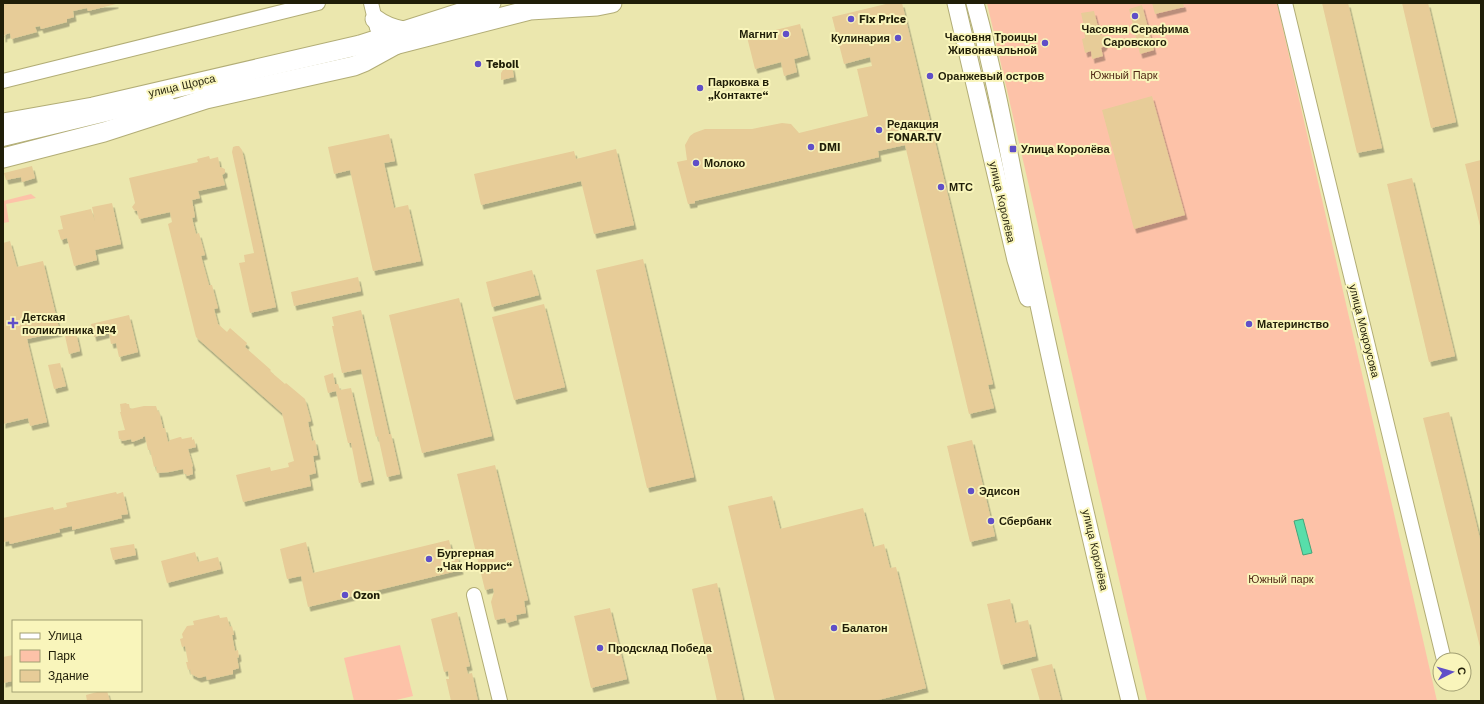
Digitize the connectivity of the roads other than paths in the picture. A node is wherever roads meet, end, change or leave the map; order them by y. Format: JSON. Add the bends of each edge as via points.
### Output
{"nodes":[{"id":1,"x":318,"y":3,"type":"edge"},
{"id":2,"x":491,"y":3,"type":"edge"},
{"id":3,"x":558,"y":3,"type":"edge"},
{"id":4,"x":612,"y":3,"type":"edge"},
{"id":5,"x":956,"y":3,"type":"edge"},
{"id":6,"x":975,"y":3,"type":"edge"},
{"id":7,"x":1285,"y":3,"type":"edge"},
{"id":8,"x":530,"y":10,"type":"junction"},
{"id":9,"x":373,"y":11,"type":"edge"},
{"id":10,"x":389,"y":41,"type":"junction"},
{"id":11,"x":3,"y":81,"type":"edge"},
{"id":12,"x":206,"y":99,"type":"junction"},
{"id":13,"x":93,"y":107,"type":"junction"},
{"id":14,"x":3,"y":123,"type":"edge"},
{"id":15,"x":3,"y":137,"type":"edge"},
{"id":16,"x":3,"y":158,"type":"edge"},
{"id":17,"x":1059,"y":398,"type":"junction"},
{"id":18,"x":474,"y":595,"type":"dead end"},
{"id":19,"x":1442,"y":652,"type":"edge"},
{"id":20,"x":500,"y":701,"type":"edge"},
{"id":21,"x":1130,"y":701,"type":"edge"}],
"edges":[{"from":1,"to":11,"type":"street"},
{"from":2,"to":10,"type":"main road"},
{"from":3,"to":8,"type":"street","name":"улица Щорса"},
{"from":4,"to":8,"type":"main road"},
{"from":5,"to":17,"type":"street","name":"улица Королёва","via":[[1016,260]]},
{"from":6,"to":17,"type":"street","name":"улица Королёва","via":[[983,30]]},
{"from":7,"to":19,"type":"street","name":"улица Мокроусова"},
{"from":8,"to":10,"type":"main road","name":"улица Щорса"},
{"from":9,"to":10,"type":"street"},
{"from":9,"to":10,"type":"main road","via":[[382,24],[392,29]]},
{"from":10,"to":12,"type":"main road","name":"улица Щорса","via":[[354,66]]},
{"from":10,"to":13,"type":"main road","name":"улица Щорса","via":[[360,45]]},
{"from":12,"to":15,"type":"street","name":"улица Щорса","via":[[119,111]]},
{"from":12,"to":16,"type":"main road","name":"улица Щорса","via":[[104,132]]},
{"from":13,"to":14,"type":"main road","name":"улица Щорса"},
{"from":13,"to":15,"type":"street"},
{"from":17,"to":21,"type":"street","name":"улица Королёва"},
{"from":18,"to":20,"type":"street"}]}
